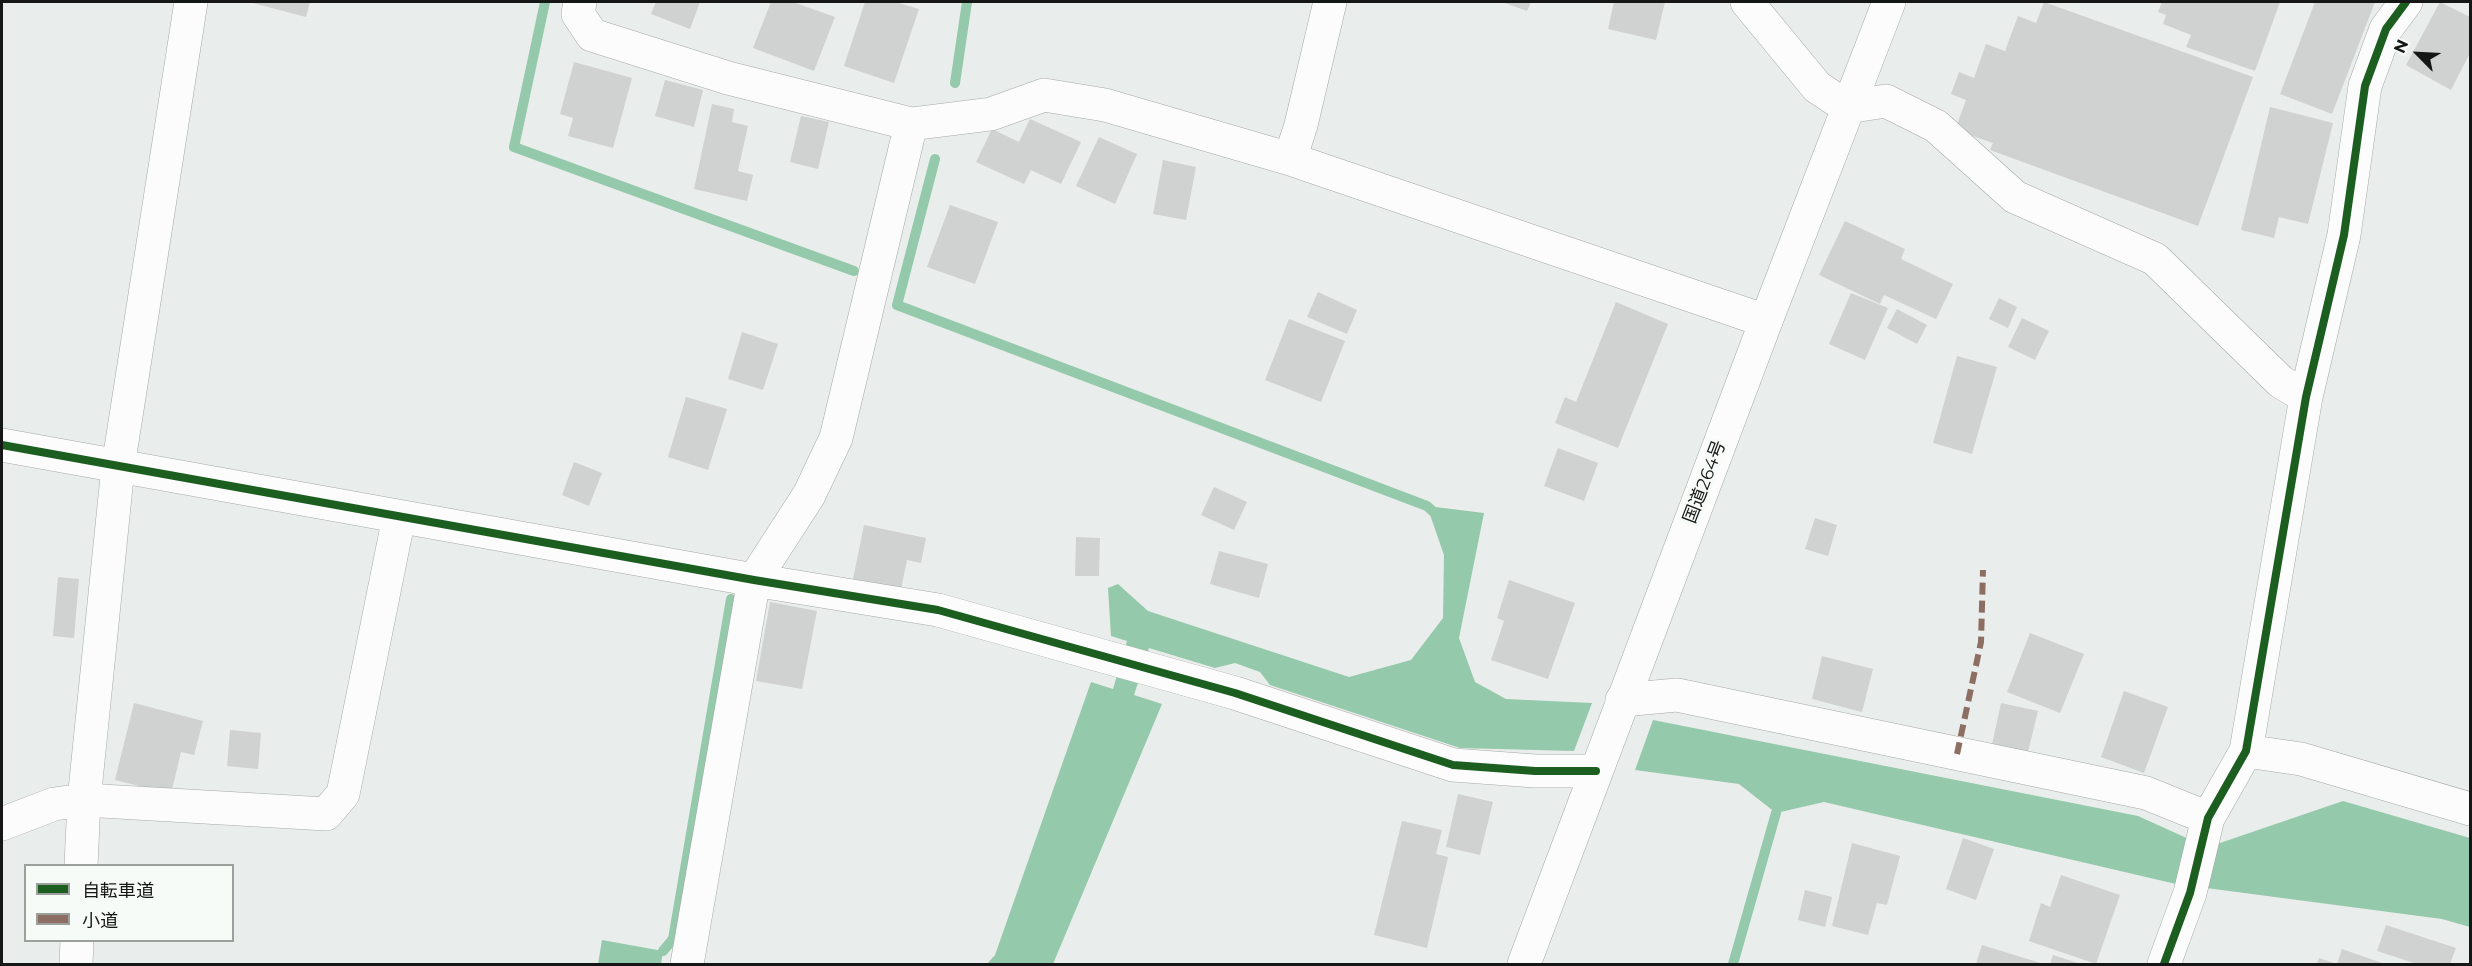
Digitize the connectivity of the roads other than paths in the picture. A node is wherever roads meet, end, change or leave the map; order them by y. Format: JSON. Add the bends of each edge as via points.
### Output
{"nodes":[{"id":1,"x":191,"y":2,"type":"edge"},
{"id":2,"x":580,"y":2,"type":"edge"},
{"id":3,"x":1330,"y":2,"type":"edge"},
{"id":4,"x":1747,"y":2,"type":"edge"},
{"id":5,"x":1889,"y":2,"type":"edge"},
{"id":6,"x":2406,"y":2,"type":"edge"},
{"id":7,"x":1847,"y":107,"type":"junction"},
{"id":8,"x":911,"y":124,"type":"junction"},
{"id":9,"x":1290,"y":159,"type":"junction"},
{"id":10,"x":1766,"y":321,"type":"junction"},
{"id":11,"x":2306,"y":397,"type":"junction"},
{"id":12,"x":2,"y":445,"type":"edge"},
{"id":13,"x":118,"y":467,"type":"junction"},
{"id":14,"x":399,"y":517,"type":"junction"},
{"id":15,"x":754,"y":580,"type":"junction"},
{"id":16,"x":1622,"y":700,"type":"junction"},
{"id":17,"x":2246,"y":750,"type":"junction"},
{"id":18,"x":1596,"y":771,"type":"junction"},
{"id":19,"x":84,"y":800,"type":"junction"},
{"id":20,"x":2470,"y":809,"type":"edge"},
{"id":21,"x":2,"y":824,"type":"edge"},
{"id":22,"x":2206,"y":825,"type":"junction"},
{"id":23,"x":81,"y":864,"type":"edge"},
{"id":24,"x":77,"y":942,"type":"edge"},
{"id":25,"x":76,"y":964,"type":"edge"},
{"id":26,"x":687,"y":964,"type":"edge"},
{"id":27,"x":1524,"y":964,"type":"edge"},
{"id":28,"x":2164,"y":964,"type":"edge"}],
"edges":[{"from":1,"to":13,"type":"main road"},
{"from":2,"to":8,"type":"main road","via":[[578,14],[592,35],[728,78]]},
{"from":3,"to":9,"type":"main road"},
{"from":4,"to":7,"type":"main road","via":[[1817,87]]},
{"from":5,"to":7,"type":"main road","name":"国道264号"},
{"from":6,"to":11,"type":"main road","via":[[2386,29],[2365,86],[2344,235]]},
{"from":7,"to":10,"type":"main road","name":"国道264号"},
{"from":7,"to":11,"type":"main road","via":[[1886,101],[1936,126],[2015,197],[2155,259],[2281,382]]},
{"from":8,"to":9,"type":"main road","via":[[991,114],[1044,95],[1105,105]]},
{"from":8,"to":15,"type":"main road","via":[[836,438],[809,495]]},
{"from":9,"to":10,"type":"main road"},
{"from":10,"to":16,"type":"main road","name":"国道264号"},
{"from":11,"to":17,"type":"main road"},
{"from":12,"to":13,"type":"main road"},
{"from":13,"to":14,"type":"main road"},
{"from":13,"to":19,"type":"main road"},
{"from":14,"to":15,"type":"main road"},
{"from":14,"to":19,"type":"main road","via":[[342,794],[326,814]]},
{"from":15,"to":18,"type":"main road","via":[[938,610],[1235,693],[1454,765]]},
{"from":15,"to":26,"type":"main road"},
{"from":16,"to":18,"type":"main road","name":"国道264号"},
{"from":16,"to":22,"type":"main road","via":[[1677,695],[2146,793]]},
{"from":17,"to":20,"type":"main road","via":[[2301,759]]},
{"from":17,"to":22,"type":"main road"},
{"from":18,"to":27,"type":"main road","name":"国道264号"},
{"from":19,"to":21,"type":"main road","via":[[54,804]]},
{"from":19,"to":23,"type":"main road"},
{"from":22,"to":28,"type":"main road","via":[[2190,893]]},
{"from":24,"to":25,"type":"main road"}]}
